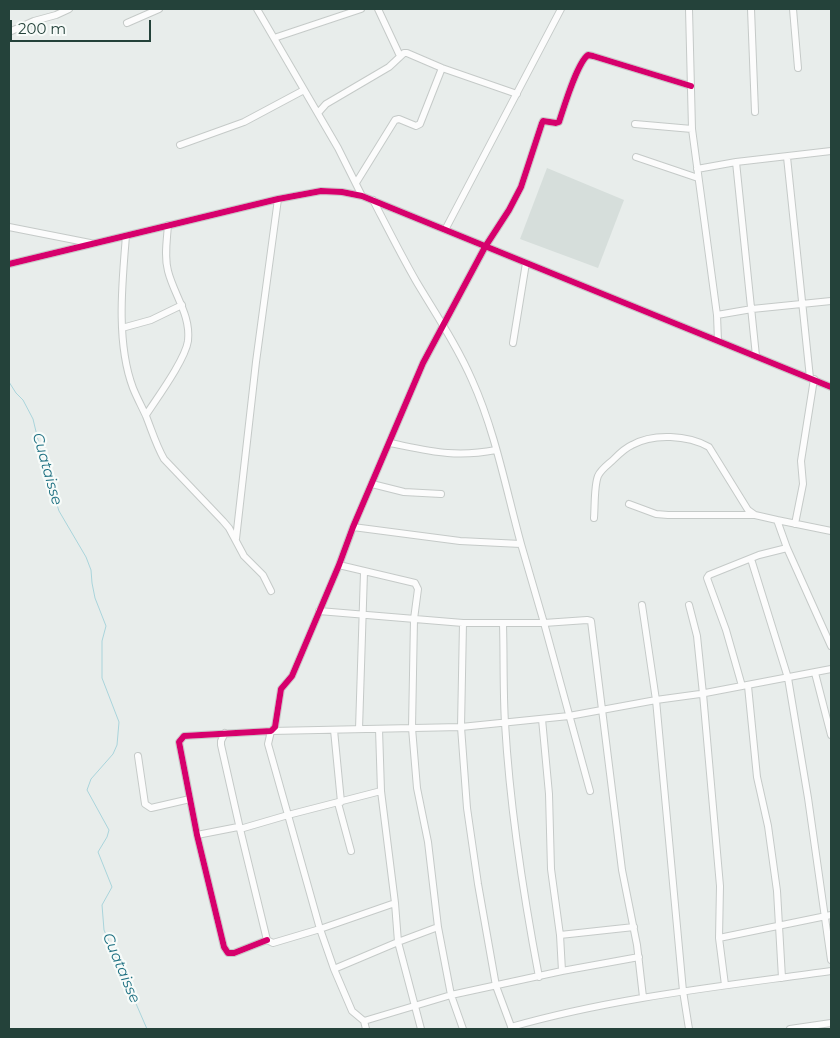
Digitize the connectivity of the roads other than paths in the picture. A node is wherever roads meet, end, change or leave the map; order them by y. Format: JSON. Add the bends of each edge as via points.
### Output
{"nodes":[{"id":1,"x":69,"y":9,"type":"edge"},
{"id":2,"x":159,"y":9,"type":"edge"},
{"id":3,"x":257,"y":9,"type":"edge"},
{"id":4,"x":361,"y":9,"type":"edge"},
{"id":5,"x":378,"y":9,"type":"edge"},
{"id":6,"x":561,"y":9,"type":"edge"},
{"id":7,"x":689,"y":9,"type":"edge"},
{"id":8,"x":751,"y":9,"type":"edge"},
{"id":9,"x":793,"y":9,"type":"edge"},
{"id":10,"x":127,"y":23,"type":"dead end"},
{"id":11,"x":9,"y":32,"type":"edge"},
{"id":12,"x":274,"y":38,"type":"junction"},
{"id":13,"x":400,"y":56,"type":"junction"},
{"id":14,"x":442,"y":68,"type":"junction"},
{"id":15,"x":798,"y":68,"type":"dead end"},
{"id":16,"x":691,"y":86,"type":"junction"},
{"id":17,"x":304,"y":90,"type":"junction"},
{"id":18,"x":517,"y":94,"type":"junction"},
{"id":19,"x":755,"y":112,"type":"dead end"},
{"id":20,"x":318,"y":114,"type":"junction"},
{"id":21,"x":635,"y":124,"type":"dead end"},
{"id":22,"x":692,"y":129,"type":"junction"},
{"id":23,"x":180,"y":144,"type":"dead end"},
{"id":24,"x":831,"y":151,"type":"edge"},
{"id":25,"x":636,"y":157,"type":"dead end"},
{"id":26,"x":787,"y":157,"type":"junction"},
{"id":27,"x":736,"y":162,"type":"junction"},
{"id":28,"x":697,"y":169,"type":"junction"},
{"id":29,"x":698,"y":178,"type":"junction"},
{"id":30,"x":356,"y":183,"type":"junction"},
{"id":31,"x":362,"y":196,"type":"junction"},
{"id":32,"x":278,"y":199,"type":"junction"},
{"id":33,"x":373,"y":200,"type":"junction"},
{"id":34,"x":168,"y":225,"type":"junction"},
{"id":35,"x":9,"y":227,"type":"edge"},
{"id":36,"x":445,"y":230,"type":"junction"},
{"id":37,"x":126,"y":236,"type":"junction"},
{"id":38,"x":94,"y":244,"type":"junction"},
{"id":39,"x":485,"y":246,"type":"junction"},
{"id":40,"x":526,"y":263,"type":"junction"},
{"id":41,"x":9,"y":264,"type":"edge"},
{"id":42,"x":831,"y":301,"type":"edge"},
{"id":43,"x":802,"y":304,"type":"junction"},
{"id":44,"x":182,"y":305,"type":"junction"},
{"id":45,"x":752,"y":309,"type":"junction"},
{"id":46,"x":717,"y":315,"type":"junction"},
{"id":47,"x":443,"y":327,"type":"junction"},
{"id":48,"x":122,"y":328,"type":"junction"},
{"id":49,"x":718,"y":341,"type":"junction"},
{"id":50,"x":513,"y":343,"type":"dead end"},
{"id":51,"x":756,"y":356,"type":"junction"},
{"id":52,"x":812,"y":379,"type":"junction"},
{"id":53,"x":831,"y":387,"type":"edge"},
{"id":54,"x":146,"y":415,"type":"junction"},
{"id":55,"x":390,"y":443,"type":"junction"},
{"id":56,"x":496,"y":450,"type":"junction"},
{"id":57,"x":372,"y":484,"type":"junction"},
{"id":58,"x":441,"y":494,"type":"dead end"},
{"id":59,"x":629,"y":504,"type":"dead end"},
{"id":60,"x":755,"y":515,"type":"junction"},
{"id":61,"x":594,"y":518,"type":"dead end"},
{"id":62,"x":777,"y":520,"type":"junction"},
{"id":63,"x":795,"y":524,"type":"junction"},
{"id":64,"x":353,"y":526,"type":"junction"},
{"id":65,"x":831,"y":531,"type":"edge"},
{"id":66,"x":236,"y":540,"type":"junction"},
{"id":67,"x":521,"y":544,"type":"junction"},
{"id":68,"x":787,"y":548,"type":"junction"},
{"id":69,"x":751,"y":559,"type":"junction"},
{"id":70,"x":340,"y":565,"type":"junction"},
{"id":71,"x":364,"y":572,"type":"junction"},
{"id":72,"x":271,"y":591,"type":"dead end"},
{"id":73,"x":642,"y":605,"type":"dead end"},
{"id":74,"x":689,"y":605,"type":"dead end"},
{"id":75,"x":319,"y":611,"type":"junction"},
{"id":76,"x":364,"y":616,"type":"junction"},
{"id":77,"x":414,"y":619,"type":"junction"},
{"id":78,"x":463,"y":623,"type":"junction"},
{"id":79,"x":544,"y":623,"type":"junction"},
{"id":80,"x":503,"y":624,"type":"junction"},
{"id":81,"x":831,"y":646,"type":"edge"},
{"id":82,"x":831,"y":669,"type":"edge"},
{"id":83,"x":815,"y":673,"type":"junction"},
{"id":84,"x":788,"y":678,"type":"junction"},
{"id":85,"x":745,"y":686,"type":"junction"},
{"id":86,"x":703,"y":694,"type":"junction"},
{"id":87,"x":656,"y":700,"type":"junction"},
{"id":88,"x":602,"y":710,"type":"junction"},
{"id":89,"x":569,"y":716,"type":"junction"},
{"id":90,"x":542,"y":719,"type":"junction"},
{"id":91,"x":505,"y":722,"type":"junction"},
{"id":92,"x":461,"y":727,"type":"junction"},
{"id":93,"x":412,"y":728,"type":"junction"},
{"id":94,"x":359,"y":729,"type":"junction"},
{"id":95,"x":379,"y":729,"type":"junction"},
{"id":96,"x":334,"y":730,"type":"junction"},
{"id":97,"x":272,"y":731,"type":"junction"},
{"id":98,"x":225,"y":733,"type":"junction"},
{"id":99,"x":831,"y":735,"type":"edge"},
{"id":100,"x":138,"y":756,"type":"dead end"},
{"id":101,"x":590,"y":791,"type":"dead end"},
{"id":102,"x":381,"y":792,"type":"junction"},
{"id":103,"x":190,"y":799,"type":"junction"},
{"id":104,"x":339,"y":802,"type":"junction"},
{"id":105,"x":288,"y":816,"type":"junction"},
{"id":106,"x":239,"y":828,"type":"junction"},
{"id":107,"x":197,"y":835,"type":"junction"},
{"id":108,"x":351,"y":851,"type":"dead end"},
{"id":109,"x":395,"y":904,"type":"junction"},
{"id":110,"x":831,"y":915,"type":"edge"},
{"id":111,"x":824,"y":918,"type":"junction"},
{"id":112,"x":779,"y":926,"type":"junction"},
{"id":113,"x":438,"y":927,"type":"junction"},
{"id":114,"x":634,"y":927,"type":"junction"},
{"id":115,"x":320,"y":929,"type":"junction"},
{"id":116,"x":560,"y":935,"type":"junction"},
{"id":117,"x":719,"y":938,"type":"junction"},
{"id":118,"x":267,"y":940,"type":"junction"},
{"id":119,"x":398,"y":942,"type":"junction"},
{"id":120,"x":639,"y":957,"type":"junction"},
{"id":121,"x":831,"y":960,"type":"edge"},
{"id":122,"x":334,"y":970,"type":"junction"},
{"id":123,"x":562,"y":971,"type":"junction"},
{"id":124,"x":831,"y":971,"type":"edge"},
{"id":125,"x":539,"y":977,"type":"junction"},
{"id":126,"x":782,"y":978,"type":"junction"},
{"id":127,"x":725,"y":985,"type":"junction"},
{"id":128,"x":496,"y":986,"type":"junction"},
{"id":129,"x":683,"y":991,"type":"junction"},
{"id":130,"x":452,"y":995,"type":"junction"},
{"id":131,"x":643,"y":997,"type":"junction"},
{"id":132,"x":415,"y":1008,"type":"junction"},
{"id":133,"x":364,"y":1021,"type":"junction"},
{"id":134,"x":831,"y":1022,"type":"edge"},
{"id":135,"x":512,"y":1028,"type":"edge"},
{"id":136,"x":366,"y":1029,"type":"edge"},
{"id":137,"x":421,"y":1029,"type":"edge"},
{"id":138,"x":463,"y":1029,"type":"edge"},
{"id":139,"x":689,"y":1029,"type":"edge"},
{"id":140,"x":790,"y":1029,"type":"edge"}],
"edges":[{"from":1,"to":11,"type":"street"},
{"from":2,"to":10,"type":"street"},
{"from":3,"to":12,"type":"street"},
{"from":4,"to":12,"type":"street"},
{"from":5,"to":13,"type":"street"},
{"from":6,"to":18,"type":"street"},
{"from":7,"to":16,"type":"street"},
{"from":8,"to":19,"type":"street"},
{"from":9,"to":15,"type":"street"},
{"from":12,"to":17,"type":"street"},
{"from":13,"to":14,"type":"street","via":[[411,53]]},
{"from":13,"to":20,"type":"street","via":[[389,67],[326,104]]},
{"from":14,"to":18,"type":"street"},
{"from":14,"to":30,"type":"street","via":[[420,124],[416,126],[395,120]]},
{"from":16,"to":22,"type":"street"},
{"from":16,"to":39,"type":"street","via":[[586,56],[575,76],[559,122],[543,121],[521,187]]},
{"from":17,"to":20,"type":"street"},
{"from":17,"to":23,"type":"street","via":[[244,122]]},
{"from":18,"to":36,"type":"street"},
{"from":20,"to":30,"type":"street"},
{"from":21,"to":22,"type":"street"},
{"from":22,"to":28,"type":"street"},
{"from":24,"to":26,"type":"street"},
{"from":25,"to":29,"type":"street"},
{"from":26,"to":27,"type":"street"},
{"from":26,"to":43,"type":"street"},
{"from":27,"to":28,"type":"street"},
{"from":27,"to":45,"type":"street"},
{"from":28,"to":29,"type":"street"},
{"from":29,"to":46,"type":"street"},
{"from":30,"to":31,"type":"street"},
{"from":31,"to":32,"type":"street","via":[[321,191]]},
{"from":31,"to":33,"type":"street"},
{"from":32,"to":34,"type":"street"},
{"from":32,"to":66,"type":"street"},
{"from":33,"to":36,"type":"street"},
{"from":33,"to":47,"type":"street"},
{"from":34,"to":37,"type":"street"},
{"from":34,"to":44,"type":"street","via":[[167,270]]},
{"from":35,"to":38,"type":"street"},
{"from":36,"to":39,"type":"street"},
{"from":37,"to":38,"type":"street"},
{"from":37,"to":48,"type":"street"},
{"from":38,"to":41,"type":"street"},
{"from":39,"to":40,"type":"street"},
{"from":39,"to":47,"type":"street"},
{"from":40,"to":49,"type":"street"},
{"from":40,"to":50,"type":"street"},
{"from":42,"to":43,"type":"street"},
{"from":43,"to":45,"type":"street"},
{"from":43,"to":52,"type":"street"},
{"from":44,"to":48,"type":"street","via":[[152,320]]},
{"from":44,"to":54,"type":"street","via":[[188,343]]},
{"from":45,"to":46,"type":"street"},
{"from":45,"to":51,"type":"street"},
{"from":46,"to":49,"type":"street"},
{"from":47,"to":55,"type":"street","via":[[423,364]]},
{"from":47,"to":56,"type":"street","via":[[465,363]]},
{"from":48,"to":54,"type":"street","via":[[133,388]]},
{"from":49,"to":51,"type":"street"},
{"from":51,"to":52,"type":"street"},
{"from":52,"to":53,"type":"street"},
{"from":52,"to":63,"type":"street","via":[[801,461],[803,484]]},
{"from":54,"to":66,"type":"street","via":[[164,459],[223,521]]},
{"from":55,"to":56,"type":"street","via":[[442,454]]},
{"from":55,"to":57,"type":"street"},
{"from":56,"to":67,"type":"street"},
{"from":57,"to":58,"type":"street","via":[[404,492]]},
{"from":57,"to":64,"type":"street"},
{"from":59,"to":60,"type":"street","via":[[656,514]]},
{"from":60,"to":61,"type":"street","via":[[746,508],[709,447],[677,436],[634,443],[600,472]]},
{"from":60,"to":62,"type":"street"},
{"from":62,"to":63,"type":"street"},
{"from":62,"to":68,"type":"street"},
{"from":63,"to":65,"type":"street"},
{"from":64,"to":67,"type":"street","via":[[460,541]]},
{"from":64,"to":70,"type":"street"},
{"from":66,"to":72,"type":"street"},
{"from":67,"to":79,"type":"street"},
{"from":68,"to":69,"type":"street"},
{"from":68,"to":81,"type":"street"},
{"from":69,"to":84,"type":"street"},
{"from":69,"to":85,"type":"street","via":[[709,574],[706,578]]},
{"from":70,"to":71,"type":"street"},
{"from":70,"to":75,"type":"street"},
{"from":71,"to":76,"type":"street"},
{"from":71,"to":77,"type":"street","via":[[415,583],[418,590]]},
{"from":73,"to":87,"type":"street"},
{"from":74,"to":86,"type":"street","via":[[697,636]]},
{"from":75,"to":76,"type":"street"},
{"from":75,"to":97,"type":"street","via":[[292,676],[281,689],[277,721]]},
{"from":76,"to":77,"type":"street"},
{"from":76,"to":94,"type":"street"},
{"from":77,"to":78,"type":"street"},
{"from":77,"to":93,"type":"street"},
{"from":78,"to":80,"type":"street"},
{"from":78,"to":92,"type":"street"},
{"from":79,"to":80,"type":"street"},
{"from":79,"to":88,"type":"street","via":[[591,621]]},
{"from":79,"to":89,"type":"street"},
{"from":80,"to":91,"type":"street"},
{"from":82,"to":83,"type":"street"},
{"from":83,"to":84,"type":"street"},
{"from":83,"to":99,"type":"street"},
{"from":84,"to":85,"type":"street"},
{"from":84,"to":111,"type":"street"},
{"from":85,"to":86,"type":"street"},
{"from":85,"to":112,"type":"street","via":[[757,777],[768,826]]},
{"from":86,"to":87,"type":"street"},
{"from":86,"to":117,"type":"street","via":[[720,886]]},
{"from":87,"to":88,"type":"street"},
{"from":87,"to":129,"type":"street"},
{"from":88,"to":89,"type":"street"},
{"from":88,"to":114,"type":"street","via":[[622,870]]},
{"from":89,"to":90,"type":"street"},
{"from":89,"to":101,"type":"street"},
{"from":90,"to":91,"type":"street"},
{"from":90,"to":116,"type":"street","via":[[551,869]]},
{"from":91,"to":92,"type":"street"},
{"from":91,"to":125,"type":"street","via":[[518,859]]},
{"from":92,"to":93,"type":"street"},
{"from":92,"to":128,"type":"street","via":[[467,808]]},
{"from":93,"to":95,"type":"street"},
{"from":93,"to":113,"type":"street"},
{"from":94,"to":95,"type":"street"},
{"from":94,"to":96,"type":"street"},
{"from":95,"to":102,"type":"street"},
{"from":96,"to":97,"type":"street"},
{"from":96,"to":104,"type":"street"},
{"from":97,"to":98,"type":"street"},
{"from":97,"to":105,"type":"street","via":[[268,744]]},
{"from":98,"to":103,"type":"street","via":[[184,736],[179,742]]},
{"from":98,"to":106,"type":"street","via":[[221,745]]},
{"from":100,"to":103,"type":"street","via":[[147,807]]},
{"from":102,"to":104,"type":"street"},
{"from":102,"to":109,"type":"street"},
{"from":103,"to":107,"type":"street"},
{"from":104,"to":105,"type":"street"},
{"from":104,"to":108,"type":"street"},
{"from":105,"to":106,"type":"street"},
{"from":105,"to":115,"type":"street"},
{"from":106,"to":107,"type":"street"},
{"from":106,"to":118,"type":"street"},
{"from":107,"to":118,"type":"street","via":[[226,951],[234,953]]},
{"from":109,"to":115,"type":"street"},
{"from":109,"to":119,"type":"street"},
{"from":110,"to":111,"type":"street"},
{"from":111,"to":112,"type":"street"},
{"from":111,"to":121,"type":"street"},
{"from":112,"to":117,"type":"street"},
{"from":112,"to":126,"type":"street"},
{"from":113,"to":119,"type":"street"},
{"from":113,"to":130,"type":"street"},
{"from":114,"to":116,"type":"street"},
{"from":114,"to":120,"type":"street"},
{"from":115,"to":118,"type":"street","via":[[272,943]]},
{"from":115,"to":122,"type":"street"},
{"from":116,"to":123,"type":"street"},
{"from":117,"to":127,"type":"street"},
{"from":119,"to":122,"type":"street"},
{"from":119,"to":132,"type":"street"},
{"from":120,"to":123,"type":"street"},
{"from":120,"to":131,"type":"street"},
{"from":122,"to":133,"type":"street","via":[[352,1011]]},
{"from":123,"to":125,"type":"street"},
{"from":124,"to":126,"type":"street"},
{"from":125,"to":128,"type":"street"},
{"from":126,"to":127,"type":"street"},
{"from":127,"to":129,"type":"street"},
{"from":128,"to":130,"type":"street"},
{"from":128,"to":135,"type":"street"},
{"from":129,"to":131,"type":"street"},
{"from":129,"to":139,"type":"street"},
{"from":130,"to":132,"type":"street"},
{"from":130,"to":138,"type":"street"},
{"from":131,"to":135,"type":"street","via":[[547,1017]]},
{"from":132,"to":133,"type":"street"},
{"from":132,"to":137,"type":"street"},
{"from":133,"to":136,"type":"street"},
{"from":134,"to":140,"type":"street"}]}
